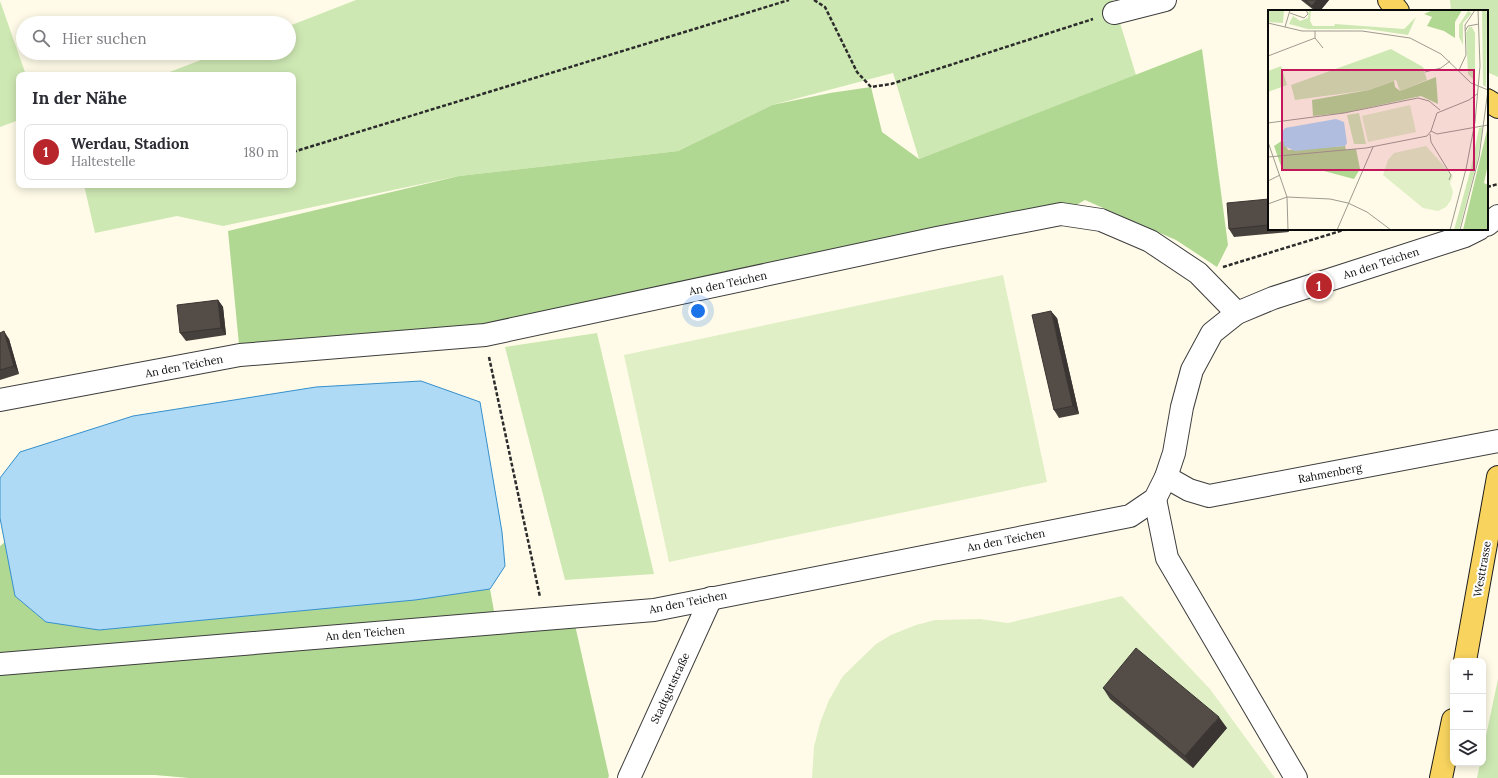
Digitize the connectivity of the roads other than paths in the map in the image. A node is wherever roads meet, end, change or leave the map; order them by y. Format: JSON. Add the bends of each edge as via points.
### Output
{"nodes":[{"id":1,"x":1165,"y":0,"type":"edge"},
{"id":2,"x":1389,"y":0,"type":"edge"},
{"id":3,"x":1397,"y":10,"type":"edge"},
{"id":4,"x":1114,"y":13,"type":"road end"},
{"id":5,"x":1488,"y":101,"type":"edge"},
{"id":6,"x":1498,"y":107,"type":"edge"},
{"id":7,"x":1498,"y":216,"type":"edge"},
{"id":8,"x":1488,"y":224,"type":"edge"},
{"id":9,"x":1477,"y":230,"type":"edge"},
{"id":10,"x":1237,"y":313,"type":"junction"},
{"id":11,"x":0,"y":400,"type":"edge"},
{"id":12,"x":1498,"y":441,"type":"edge"},
{"id":13,"x":1166,"y":477,"type":"junction"},
{"id":14,"x":1497,"y":483,"type":"edge"},
{"id":15,"x":1155,"y":499,"type":"junction"},
{"id":16,"x":711,"y":598,"type":"junction"},
{"id":17,"x":1466,"y":658,"type":"edge"},
{"id":18,"x":0,"y":664,"type":"edge"},
{"id":19,"x":1451,"y":730,"type":"edge"},
{"id":20,"x":629,"y":778,"type":"edge"},
{"id":21,"x":1296,"y":778,"type":"edge"},
{"id":22,"x":1441,"y":778,"type":"edge"}],
"edges":[{"from":1,"to":4,"type":"street"},
{"from":2,"to":3,"type":"main road"},
{"from":5,"to":6,"type":"main road"},
{"from":7,"to":8,"type":"street"},
{"from":9,"to":10,"type":"street","name":"An den Teichen","via":[[1273,298]]},
{"from":10,"to":11,"type":"street","name":"An den Teichen","via":[[1198,273],[1150,241],[1101,220],[1061,214],[937,238],[485,335],[240,355]]},
{"from":10,"to":13,"type":"street","name":"An den Teichen","via":[[1212,333],[1193,366],[1174,453]]},
{"from":12,"to":13,"type":"street","name":"Rahmenberg","via":[[1209,496],[1189,490]]},
{"from":13,"to":15,"type":"street","name":"An den Teichen"},
{"from":14,"to":17,"type":"main road","name":"Westtrasse"},
{"from":15,"to":16,"type":"street","name":"An den Teichen","via":[[1130,516]]},
{"from":15,"to":21,"type":"street","via":[[1167,558]]},
{"from":16,"to":18,"type":"street","name":"An den Teichen","via":[[654,610]]},
{"from":16,"to":20,"type":"street","name":"Stadtgutstraße"},
{"from":19,"to":22,"type":"main road"}]}
